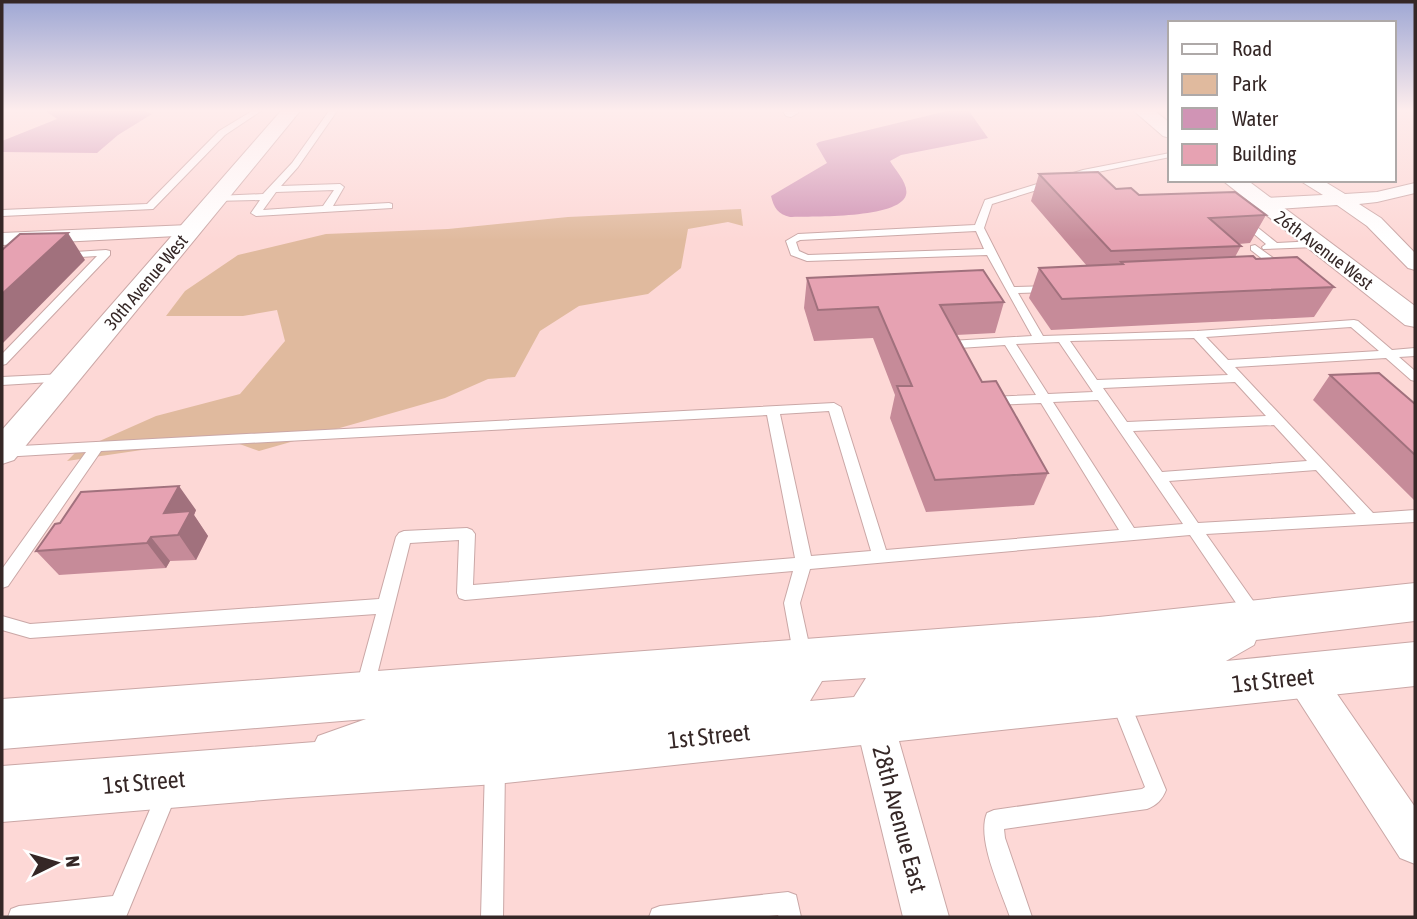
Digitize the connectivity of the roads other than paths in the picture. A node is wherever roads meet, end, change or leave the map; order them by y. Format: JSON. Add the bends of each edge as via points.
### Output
{"nodes":[{"id":1,"x":202,"y":154,"type":"edge"},
{"id":2,"x":254,"y":154,"type":"edge"},
{"id":3,"x":302,"y":154,"type":"edge"},
{"id":4,"x":1168,"y":155,"type":"edge"},
{"id":5,"x":1235,"y":182,"type":"edge"},
{"id":6,"x":1311,"y":182,"type":"edge"},
{"id":7,"x":1415,"y":188,"type":"edge"},
{"id":8,"x":270,"y":193,"type":"junction"},
{"id":9,"x":216,"y":199,"type":"junction"},
{"id":10,"x":1342,"y":200,"type":"junction"},
{"id":11,"x":1258,"y":204,"type":"junction"},
{"id":12,"x":389,"y":206,"type":"dead end"},
{"id":13,"x":326,"y":209,"type":"junction"},
{"id":14,"x":2,"y":213,"type":"edge"},
{"id":15,"x":1234,"y":214,"type":"edge"},
{"id":16,"x":979,"y":228,"type":"junction"},
{"id":17,"x":190,"y":231,"type":"junction"},
{"id":18,"x":64,"y":236,"type":"junction"},
{"id":19,"x":2,"y":239,"type":"edge"},
{"id":20,"x":1316,"y":244,"type":"junction"},
{"id":21,"x":1276,"y":247,"type":"junction"},
{"id":22,"x":990,"y":252,"type":"junction"},
{"id":23,"x":1415,"y":264,"type":"edge"},
{"id":24,"x":1281,"y":279,"type":"edge"},
{"id":25,"x":1064,"y":288,"type":"edge"},
{"id":26,"x":1010,"y":290,"type":"junction"},
{"id":27,"x":1415,"y":319,"type":"edge"},
{"id":28,"x":1197,"y":334,"type":"junction"},
{"id":29,"x":1062,"y":338,"type":"junction"},
{"id":30,"x":1039,"y":339,"type":"junction"},
{"id":31,"x":1008,"y":341,"type":"junction"},
{"id":32,"x":1415,"y":352,"type":"edge"},
{"id":33,"x":1389,"y":354,"type":"junction"},
{"id":34,"x":2,"y":360,"type":"edge"},
{"id":35,"x":1226,"y":364,"type":"junction"},
{"id":36,"x":964,"y":368,"type":"edge"},
{"id":37,"x":65,"y":377,"type":"junction"},
{"id":38,"x":1415,"y":377,"type":"edge"},
{"id":39,"x":1239,"y":378,"type":"junction"},
{"id":40,"x":2,"y":381,"type":"edge"},
{"id":41,"x":1095,"y":384,"type":"junction"},
{"id":42,"x":977,"y":390,"type":"edge"},
{"id":43,"x":1103,"y":396,"type":"junction"},
{"id":44,"x":1044,"y":399,"type":"junction"},
{"id":45,"x":773,"y":410,"type":"junction"},
{"id":46,"x":1278,"y":419,"type":"junction"},
{"id":47,"x":1124,"y":427,"type":"junction"},
{"id":48,"x":97,"y":447,"type":"junction"},
{"id":49,"x":2,"y":452,"type":"edge"},
{"id":50,"x":1320,"y":465,"type":"junction"},
{"id":51,"x":1159,"y":477,"type":"junction"},
{"id":52,"x":1415,"y":516,"type":"edge"},
{"id":53,"x":1369,"y":518,"type":"junction"},
{"id":54,"x":1194,"y":529,"type":"junction"},
{"id":55,"x":1130,"y":534,"type":"junction"},
{"id":56,"x":880,"y":556,"type":"junction"},
{"id":57,"x":804,"y":561,"type":"junction"},
{"id":58,"x":2,"y":581,"type":"edge"},
{"id":59,"x":1415,"y":602,"type":"edge"},
{"id":60,"x":384,"y":606,"type":"junction"},
{"id":61,"x":1258,"y":621,"type":"junction"},
{"id":62,"x":2,"y":623,"type":"edge"},
{"id":63,"x":804,"y":662,"type":"junction"},
{"id":64,"x":1415,"y":664,"type":"edge"},
{"id":65,"x":1304,"y":677,"type":"junction"},
{"id":66,"x":363,"y":695,"type":"junction"},
{"id":67,"x":1118,"y":696,"type":"junction"},
{"id":68,"x":874,"y":720,"type":"junction"},
{"id":69,"x":2,"y":724,"type":"edge"},
{"id":70,"x":496,"y":758,"type":"junction"},
{"id":71,"x":288,"y":771,"type":"junction"},
{"id":72,"x":173,"y":779,"type":"junction"},
{"id":73,"x":2,"y":794,"type":"edge"},
{"id":74,"x":1415,"y":843,"type":"edge"},
{"id":75,"x":117,"y":911,"type":"edge"},
{"id":76,"x":20,"y":917,"type":"edge"},
{"id":77,"x":492,"y":917,"type":"edge"},
{"id":78,"x":660,"y":917,"type":"edge"},
{"id":79,"x":790,"y":917,"type":"edge"},
{"id":80,"x":926,"y":917,"type":"edge"},
{"id":81,"x":1021,"y":917,"type":"edge"}],
"edges":[{"from":1,"to":14,"type":"lane","via":[[150,207]]},
{"from":2,"to":9,"type":"street","name":"30th Avenue West"},
{"from":3,"to":8,"type":"lane"},
{"from":4,"to":16,"type":"lane","via":[[1086,172],[988,202]]},
{"from":5,"to":11,"type":"street","name":"26th Avenue West"},
{"from":6,"to":10,"type":"street"},
{"from":7,"to":10,"type":"street"},
{"from":8,"to":9,"type":"lane"},
{"from":8,"to":13,"type":"lane","via":[[256,213]]},
{"from":8,"to":13,"type":"lane","via":[[340,187]]},
{"from":9,"to":17,"type":"street","name":"30th Avenue West"},
{"from":10,"to":11,"type":"street"},
{"from":10,"to":23,"type":"street","via":[[1374,222]]},
{"from":11,"to":20,"type":"street","name":"26th Avenue West"},
{"from":12,"to":13,"type":"lane"},
{"from":15,"to":21,"type":"lane"},
{"from":16,"to":22,"type":"lane"},
{"from":16,"to":22,"type":"lane","via":[[798,237],[791,241],[795,253],[807,258]]},
{"from":17,"to":18,"type":"street"},
{"from":17,"to":37,"type":"street","name":"30th Avenue West"},
{"from":18,"to":19,"type":"street"},
{"from":18,"to":34,"type":"lane","via":[[51,256],[106,253]]},
{"from":20,"to":21,"type":"lane"},
{"from":20,"to":27,"type":"street","name":"26th Avenue West"},
{"from":21,"to":24,"type":"lane","via":[[1255,248],[1295,278]]},
{"from":22,"to":26,"type":"lane"},
{"from":25,"to":26,"type":"lane"},
{"from":26,"to":30,"type":"lane"},
{"from":28,"to":29,"type":"lane"},
{"from":28,"to":33,"type":"lane","via":[[1354,323]]},
{"from":28,"to":35,"type":"lane"},
{"from":29,"to":30,"type":"lane"},
{"from":29,"to":41,"type":"lane"},
{"from":30,"to":31,"type":"lane"},
{"from":31,"to":36,"type":"lane","via":[[951,345]]},
{"from":31,"to":44,"type":"lane"},
{"from":32,"to":33,"type":"lane"},
{"from":33,"to":35,"type":"lane"},
{"from":33,"to":38,"type":"lane"},
{"from":35,"to":39,"type":"lane"},
{"from":37,"to":40,"type":"lane"},
{"from":37,"to":49,"type":"street","name":"30th Avenue West"},
{"from":39,"to":41,"type":"lane"},
{"from":39,"to":46,"type":"lane"},
{"from":41,"to":43,"type":"lane"},
{"from":42,"to":44,"type":"lane","via":[[983,401]]},
{"from":43,"to":44,"type":"lane"},
{"from":43,"to":47,"type":"lane"},
{"from":44,"to":55,"type":"lane"},
{"from":45,"to":48,"type":"lane"},
{"from":45,"to":56,"type":"lane","via":[[834,407]]},
{"from":45,"to":57,"type":"lane"},
{"from":46,"to":47,"type":"lane"},
{"from":46,"to":50,"type":"lane"},
{"from":47,"to":51,"type":"lane"},
{"from":48,"to":49,"type":"lane"},
{"from":48,"to":58,"type":"lane"},
{"from":50,"to":51,"type":"lane"},
{"from":50,"to":53,"type":"lane"},
{"from":51,"to":54,"type":"lane"},
{"from":52,"to":53,"type":"lane"},
{"from":53,"to":54,"type":"lane"},
{"from":54,"to":55,"type":"lane"},
{"from":54,"to":61,"type":"lane"},
{"from":55,"to":56,"type":"lane"},
{"from":56,"to":57,"type":"lane"},
{"from":57,"to":60,"type":"lane","via":[[465,593],[467,534],[404,537]]},
{"from":57,"to":63,"type":"lane","via":[[792,603]]},
{"from":59,"to":61,"type":"main road"},
{"from":60,"to":62,"type":"lane","via":[[30,631]]},
{"from":60,"to":66,"type":"lane"},
{"from":61,"to":63,"type":"main road"},
{"from":61,"to":68,"type":"main road","via":[[1190,656],[892,689],[875,704]]},
{"from":63,"to":66,"type":"main road"},
{"from":63,"to":71,"type":"main road","via":[[796,682],[774,694],[428,724]]},
{"from":64,"to":65,"type":"main road","name":"1st Street"},
{"from":65,"to":67,"type":"main road","name":"1st Street"},
{"from":65,"to":74,"type":"street"},
{"from":66,"to":69,"type":"main road"},
{"from":67,"to":68,"type":"main road","name":"1st Street"},
{"from":67,"to":81,"type":"lane","via":[[1156,790],[1147,799],[994,820],[994,838]]},
{"from":68,"to":70,"type":"main road","name":"1st Street"},
{"from":68,"to":80,"type":"street","name":"28th Avenue East"},
{"from":70,"to":71,"type":"main road","name":"1st Street"},
{"from":70,"to":77,"type":"lane"},
{"from":71,"to":72,"type":"main road","name":"1st Street"},
{"from":72,"to":73,"type":"main road","name":"1st Street"},
{"from":72,"to":75,"type":"lane"},
{"from":75,"to":76,"type":"lane"},
{"from":78,"to":79,"type":"lane","via":[[788,903]]}]}
